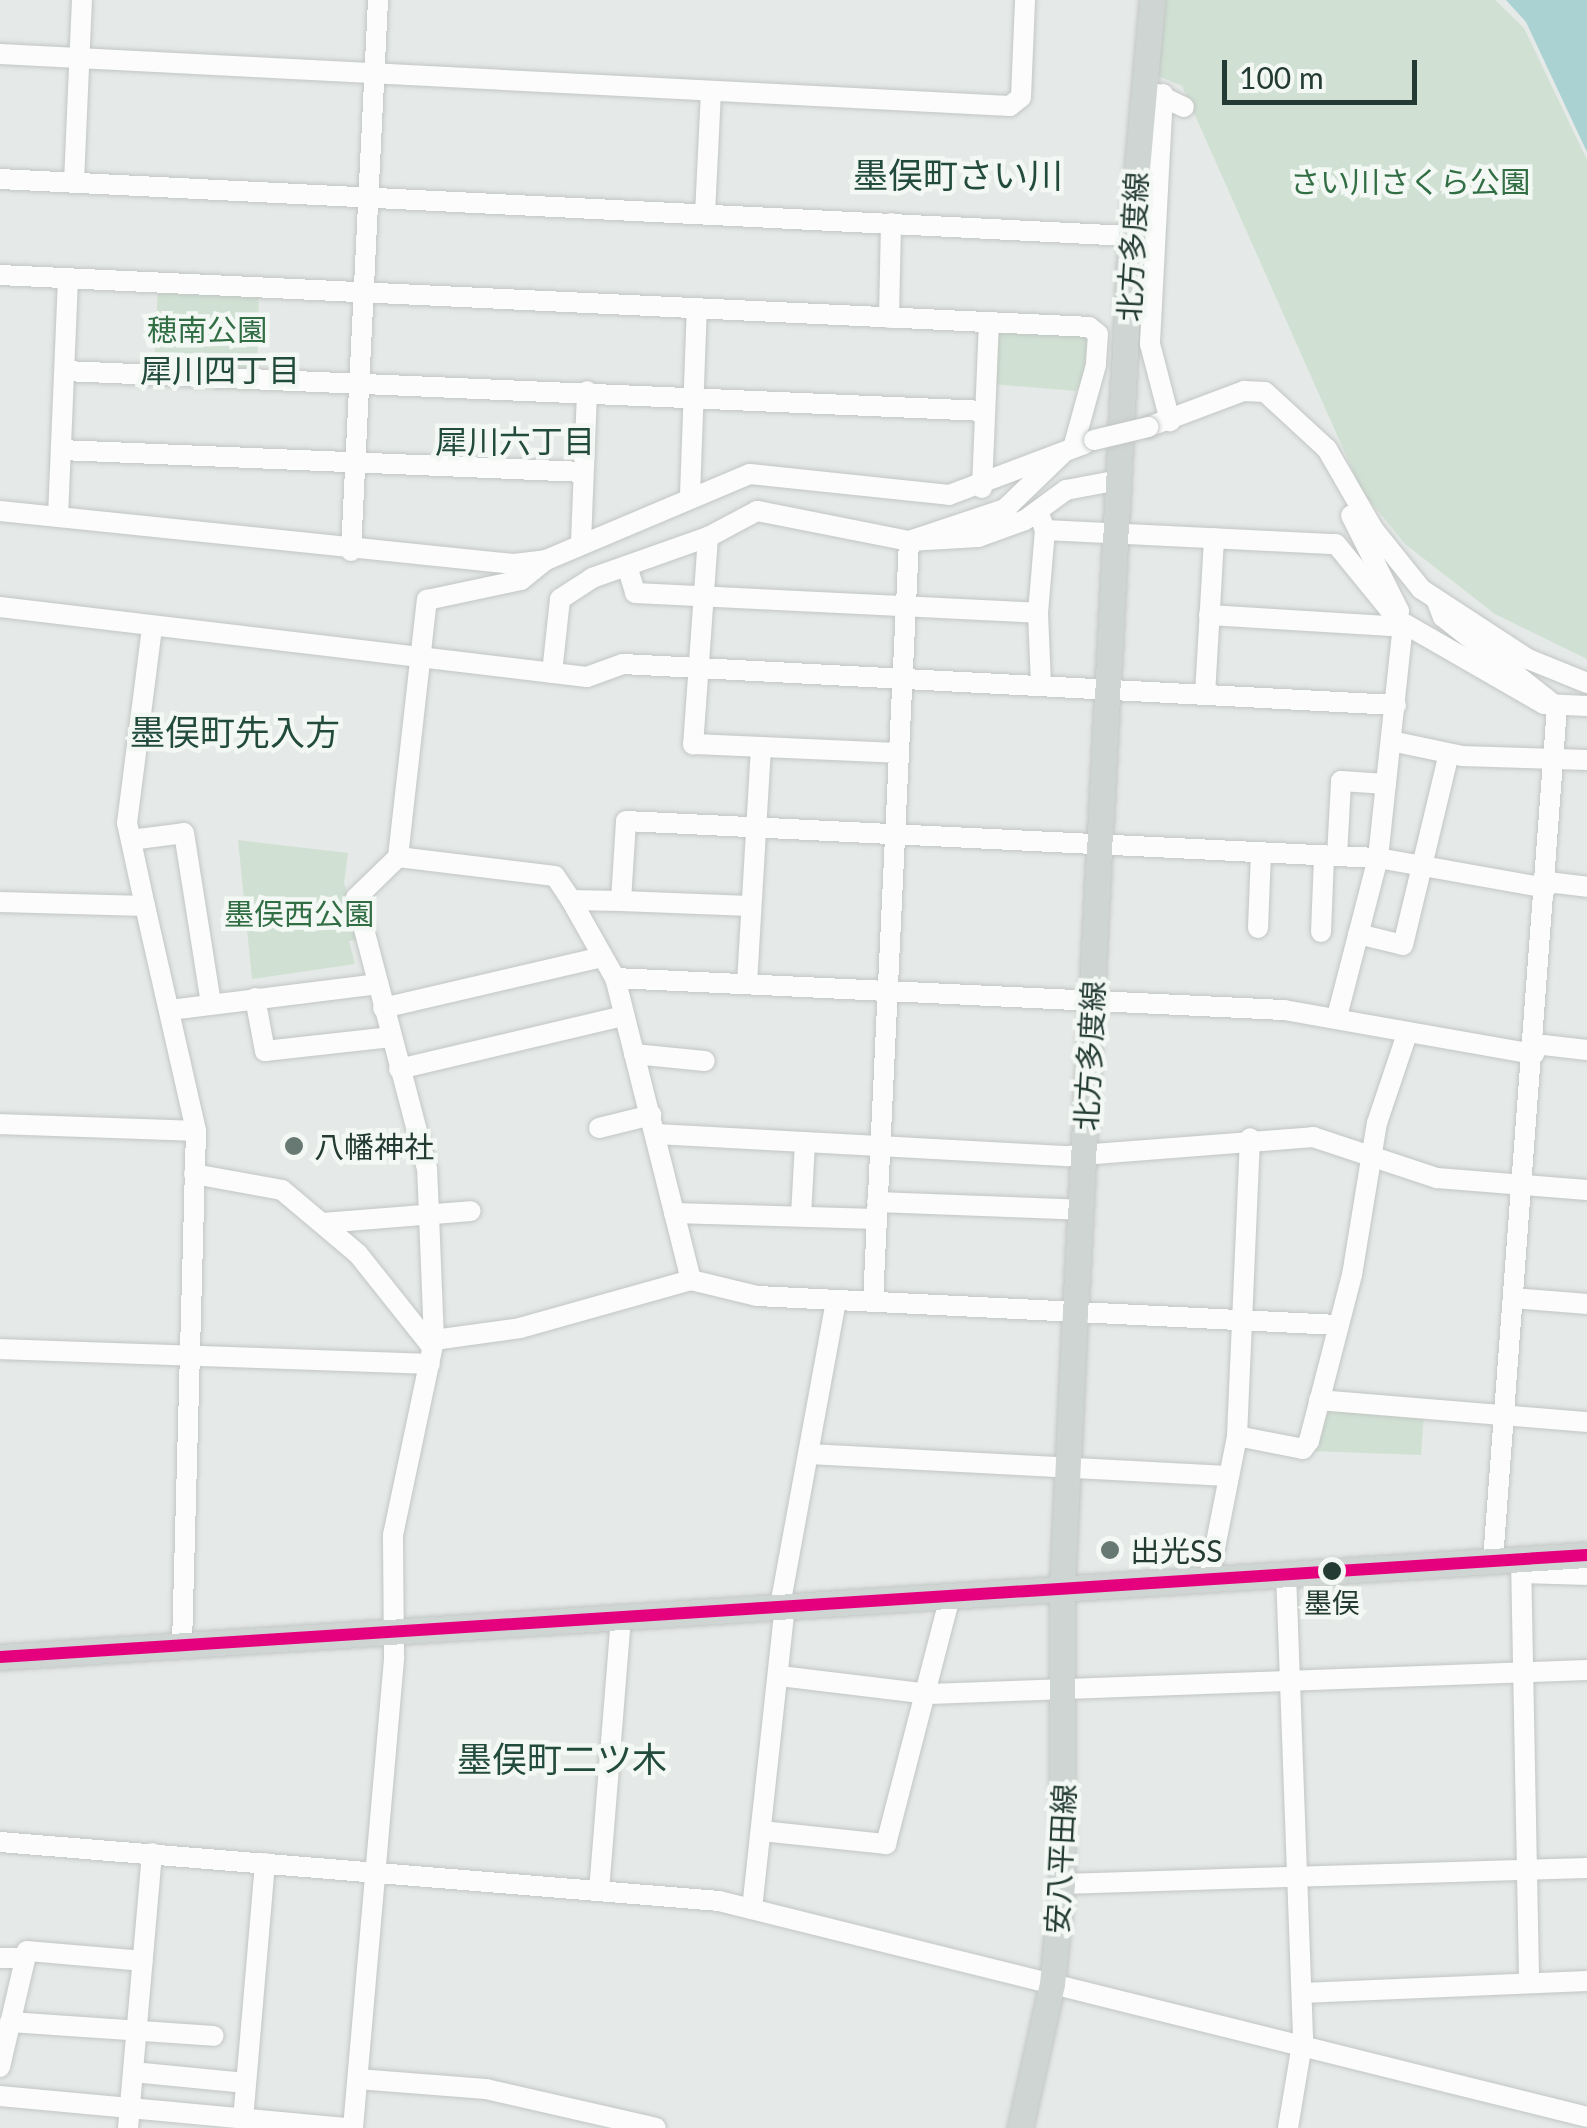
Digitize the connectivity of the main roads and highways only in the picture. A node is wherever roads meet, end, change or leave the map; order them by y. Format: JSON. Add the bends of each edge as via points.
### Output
{"nodes":[{"id":1,"x":1152,"y":2,"type":"edge"},
{"id":2,"x":1587,"y":1555,"type":"edge"},
{"id":3,"x":1062,"y":1587,"type":"junction"},
{"id":4,"x":0,"y":1657,"type":"edge"},
{"id":5,"x":1020,"y":2128,"type":"edge"}],
"edges":[{"from":1,"to":3,"type":"main road","name":"北方多度線","via":[[1153,93],[1131,236]]},
{"from":2,"to":3,"type":"main road","via":[[1522,1566],[1493,1560]]},
{"from":3,"to":4,"type":"main road"},
{"from":3,"to":5,"type":"main road","name":"安八平田線","via":[[1062,1884],[1052,1984]]}]}
